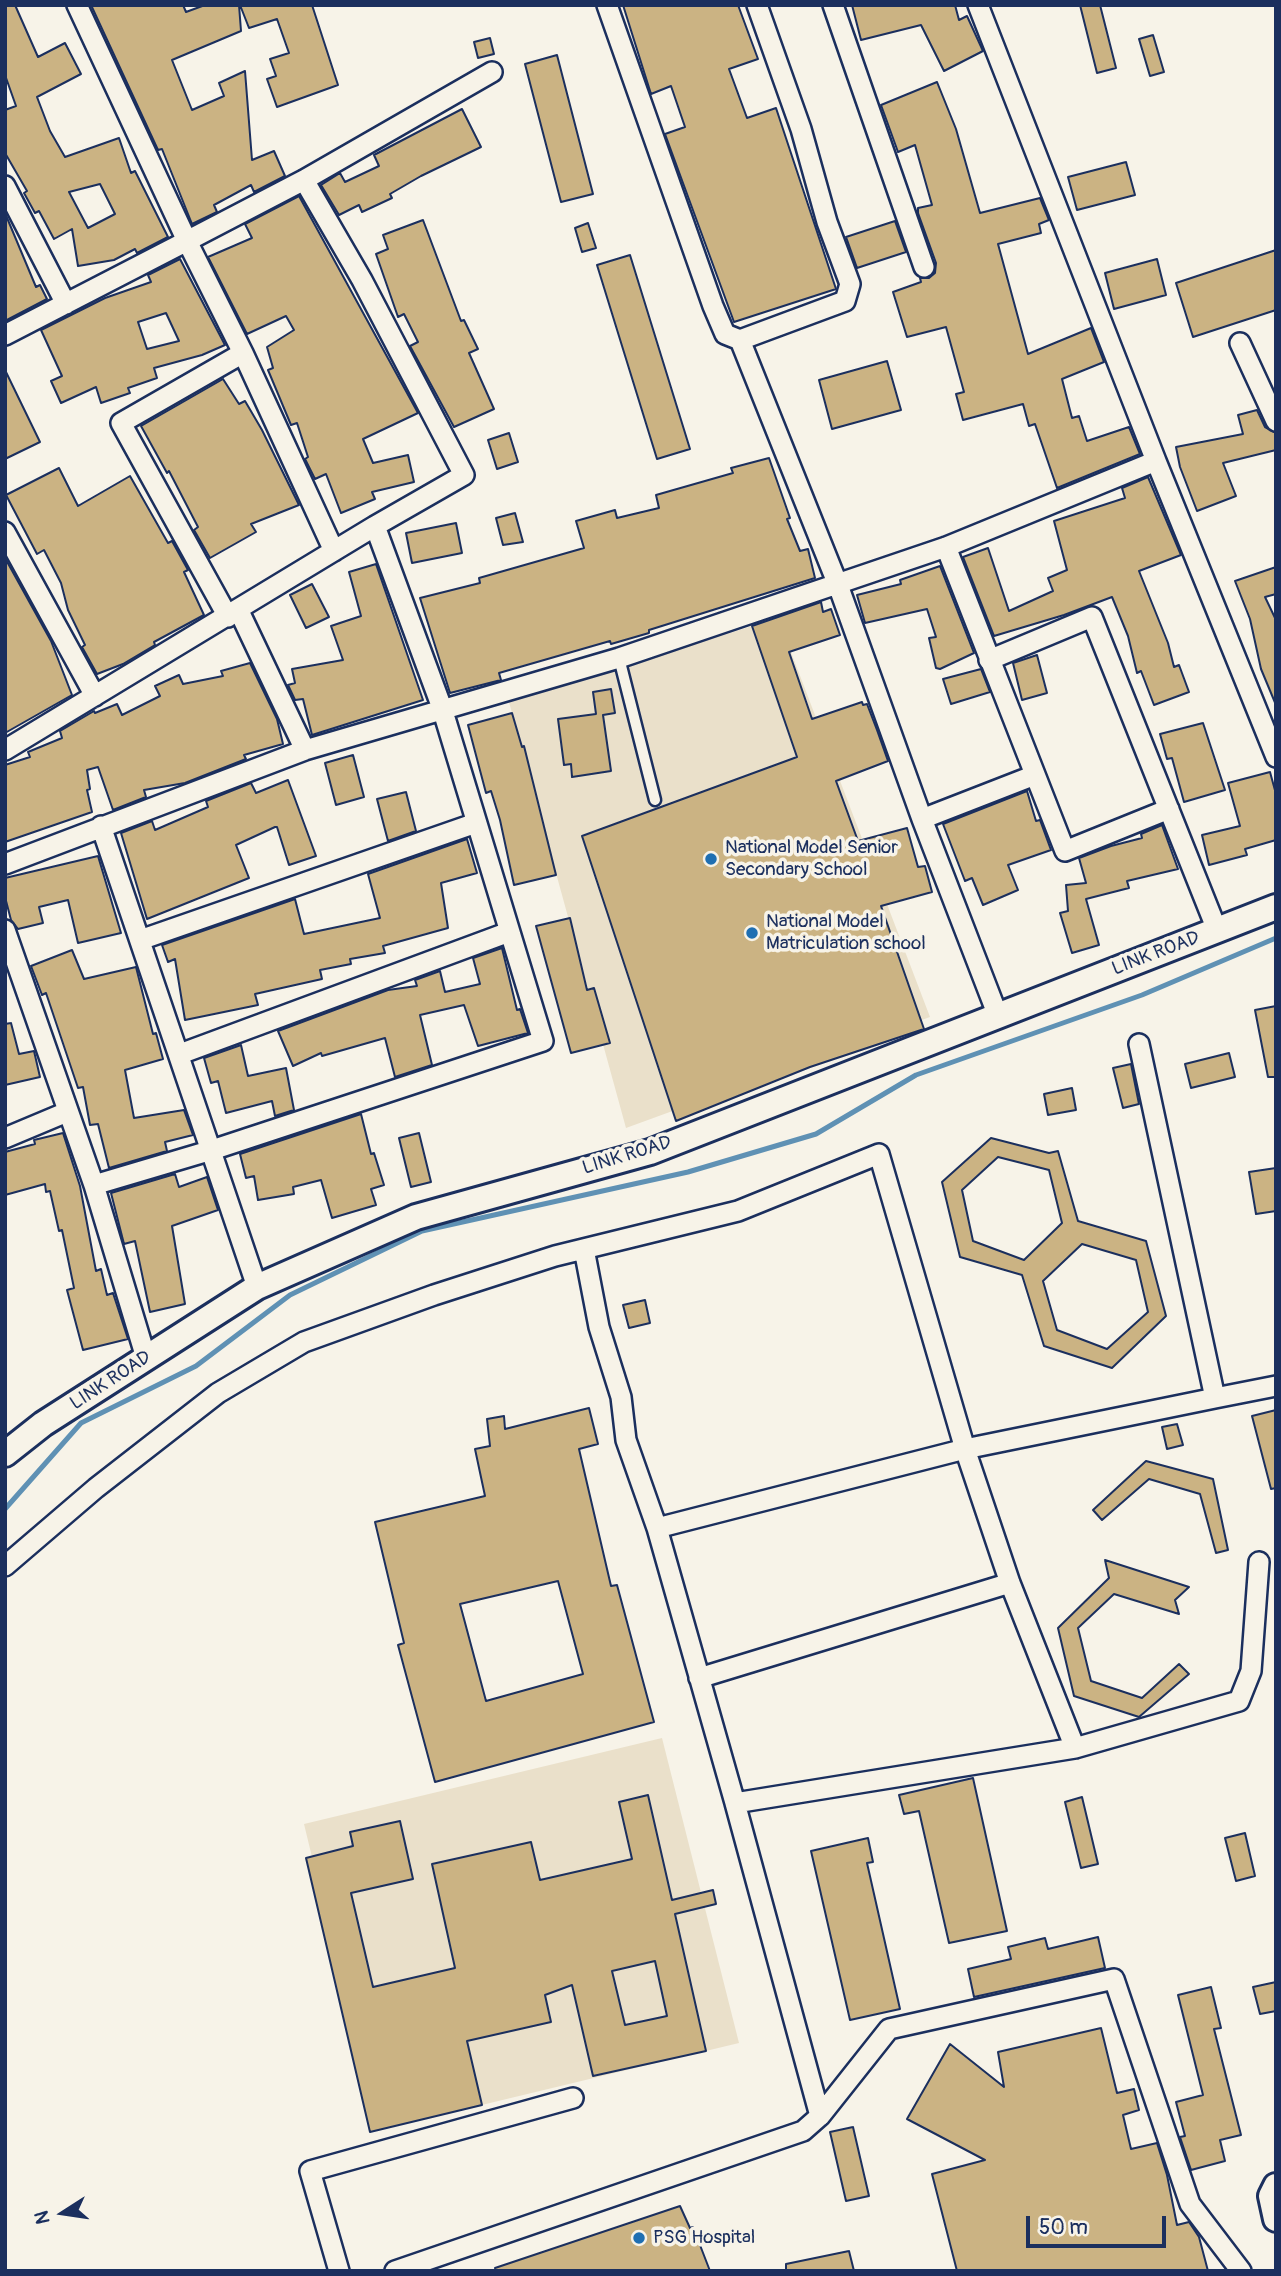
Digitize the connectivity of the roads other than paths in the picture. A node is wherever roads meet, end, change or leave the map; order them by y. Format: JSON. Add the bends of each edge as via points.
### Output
{"nodes":[{"id":1,"x":77,"y":5,"type":"edge"},
{"id":2,"x":607,"y":5,"type":"edge"},
{"id":3,"x":757,"y":5,"type":"edge"},
{"id":4,"x":833,"y":5,"type":"edge"},
{"id":5,"x":978,"y":5,"type":"edge"},
{"id":6,"x":492,"y":72,"type":"dead end"},
{"id":7,"x":304,"y":180,"type":"junction"},
{"id":8,"x":5,"y":186,"type":"edge"},
{"id":9,"x":187,"y":242,"type":"junction"},
{"id":10,"x":924,"y":267,"type":"dead end"},
{"id":11,"x":66,"y":304,"type":"junction"},
{"id":12,"x":5,"y":335,"type":"edge"},
{"id":13,"x":740,"y":340,"type":"junction"},
{"id":14,"x":1240,"y":343,"type":"dead end"},
{"id":15,"x":243,"y":353,"type":"junction"},
{"id":16,"x":1276,"y":421,"type":"edge"},
{"id":17,"x":1156,"y":461,"type":"junction"},
{"id":18,"x":375,"y":526,"type":"junction"},
{"id":19,"x":5,"y":532,"type":"edge"},
{"id":20,"x":946,"y":547,"type":"junction"},
{"id":21,"x":334,"y":551,"type":"junction"},
{"id":22,"x":838,"y":585,"type":"junction"},
{"id":23,"x":233,"y":613,"type":"junction"},
{"id":24,"x":619,"y":658,"type":"junction"},
{"id":25,"x":989,"y":660,"type":"junction"},
{"id":26,"x":95,"y":696,"type":"junction"},
{"id":27,"x":442,"y":708,"type":"junction"},
{"id":28,"x":5,"y":750,"type":"edge"},
{"id":29,"x":305,"y":750,"type":"junction"},
{"id":30,"x":1276,"y":757,"type":"edge"},
{"id":31,"x":1035,"y":775,"type":"junction"},
{"id":32,"x":654,"y":800,"type":"dead end"},
{"id":33,"x":1169,"y":809,"type":"junction"},
{"id":34,"x":922,"y":819,"type":"junction"},
{"id":35,"x":476,"y":823,"type":"junction"},
{"id":36,"x":101,"y":826,"type":"junction"},
{"id":37,"x":5,"y":864,"type":"edge"},
{"id":38,"x":1276,"y":906,"type":"edge"},
{"id":39,"x":5,"y":930,"type":"edge"},
{"id":40,"x":1217,"y":930,"type":"junction"},
{"id":41,"x":509,"y":932,"type":"junction"},
{"id":42,"x":140,"y":940,"type":"junction"},
{"id":43,"x":998,"y":1016,"type":"junction"},
{"id":44,"x":1139,"y":1044,"type":"dead end"},
{"id":45,"x":180,"y":1054,"type":"junction"},
{"id":46,"x":67,"y":1112,"type":"junction"},
{"id":47,"x":5,"y":1138,"type":"edge"},
{"id":48,"x":212,"y":1150,"type":"junction"},
{"id":49,"x":94,"y":1185,"type":"junction"},
{"id":50,"x":584,"y":1249,"type":"junction"},
{"id":51,"x":257,"y":1287,"type":"junction"},
{"id":52,"x":146,"y":1358,"type":"junction"},
{"id":53,"x":1276,"y":1386,"type":"edge"},
{"id":54,"x":1215,"y":1398,"type":"junction"},
{"id":55,"x":965,"y":1448,"type":"junction"},
{"id":56,"x":5,"y":1454,"type":"edge"},
{"id":57,"x":657,"y":1528,"type":"junction"},
{"id":58,"x":1259,"y":1562,"type":"dead end"},
{"id":59,"x":5,"y":1566,"type":"edge"},
{"id":60,"x":1010,"y":1583,"type":"junction"},
{"id":61,"x":699,"y":1678,"type":"junction"},
{"id":62,"x":1074,"y":1748,"type":"junction"},
{"id":63,"x":735,"y":1803,"type":"junction"},
{"id":64,"x":573,"y":2098,"type":"dead end"},
{"id":65,"x":820,"y":2116,"type":"junction"},
{"id":66,"x":1276,"y":2186,"type":"edge"},
{"id":67,"x":1276,"y":2219,"type":"edge"},
{"id":68,"x":339,"y":2271,"type":"edge"},
{"id":69,"x":395,"y":2271,"type":"edge"},
{"id":70,"x":1241,"y":2271,"type":"edge"}],
"edges":[{"from":1,"to":9,"type":"street"},
{"from":2,"to":13,"type":"street","via":[[713,306],[725,334]]},
{"from":3,"to":13,"type":"street","via":[[850,284],[845,301]]},
{"from":4,"to":10,"type":"street"},
{"from":5,"to":17,"type":"street"},
{"from":6,"to":7,"type":"street"},
{"from":7,"to":9,"type":"street"},
{"from":7,"to":18,"type":"street","via":[[464,475]]},
{"from":8,"to":11,"type":"street"},
{"from":9,"to":11,"type":"street"},
{"from":9,"to":15,"type":"street"},
{"from":11,"to":12,"type":"street"},
{"from":13,"to":22,"type":"street"},
{"from":14,"to":16,"type":"street"},
{"from":15,"to":21,"type":"street"},
{"from":15,"to":23,"type":"street","via":[[121,423]]},
{"from":17,"to":20,"type":"street"},
{"from":17,"to":30,"type":"street"},
{"from":18,"to":21,"type":"street"},
{"from":18,"to":27,"type":"street"},
{"from":19,"to":26,"type":"street"},
{"from":20,"to":22,"type":"street"},
{"from":20,"to":25,"type":"street"},
{"from":21,"to":23,"type":"street"},
{"from":22,"to":24,"type":"street"},
{"from":22,"to":34,"type":"street"},
{"from":23,"to":26,"type":"street"},
{"from":23,"to":29,"type":"street"},
{"from":24,"to":27,"type":"street"},
{"from":24,"to":32,"type":"lane"},
{"from":25,"to":31,"type":"street"},
{"from":25,"to":33,"type":"street","via":[[1092,617]]},
{"from":26,"to":28,"type":"street"},
{"from":27,"to":29,"type":"street"},
{"from":27,"to":35,"type":"street"},
{"from":29,"to":36,"type":"street"},
{"from":31,"to":33,"type":"street","via":[[1065,851]]},
{"from":31,"to":34,"type":"street"},
{"from":33,"to":40,"type":"street"},
{"from":34,"to":43,"type":"street"},
{"from":35,"to":41,"type":"street"},
{"from":35,"to":42,"type":"street"},
{"from":36,"to":37,"type":"street"},
{"from":36,"to":42,"type":"street"},
{"from":38,"to":40,"type":"street","name":"LINK ROAD"},
{"from":39,"to":46,"type":"street"},
{"from":40,"to":43,"type":"street","name":"LINK ROAD"},
{"from":41,"to":45,"type":"street"},
{"from":41,"to":48,"type":"street","via":[[543,1041]]},
{"from":42,"to":45,"type":"street"},
{"from":43,"to":51,"type":"street","name":"LINK ROAD","via":[[650,1152],[416,1217]]},
{"from":44,"to":54,"type":"street"},
{"from":45,"to":48,"type":"street"},
{"from":46,"to":47,"type":"street"},
{"from":46,"to":49,"type":"street"},
{"from":48,"to":49,"type":"street"},
{"from":48,"to":51,"type":"street"},
{"from":49,"to":52,"type":"street"},
{"from":50,"to":55,"type":"street","via":[[738,1211],[879,1154]]},
{"from":50,"to":57,"type":"street","via":[[599,1327],[621,1397],[626,1440]]},
{"from":50,"to":59,"type":"street","via":[[434,1295],[304,1342],[218,1393]]},
{"from":51,"to":52,"type":"street","name":"LINK ROAD"},
{"from":52,"to":56,"type":"street","name":"LINK ROAD"},
{"from":53,"to":54,"type":"street"},
{"from":54,"to":55,"type":"street"},
{"from":55,"to":57,"type":"street"},
{"from":55,"to":60,"type":"street"},
{"from":57,"to":61,"type":"street"},
{"from":58,"to":62,"type":"street","via":[[1251,1671],[1239,1701]]},
{"from":60,"to":61,"type":"street"},
{"from":60,"to":62,"type":"street"},
{"from":61,"to":63,"type":"street"},
{"from":62,"to":63,"type":"street"},
{"from":63,"to":65,"type":"street"},
{"from":64,"to":68,"type":"street","via":[[310,2171]]},
{"from":65,"to":69,"type":"street","via":[[803,2131]]},
{"from":65,"to":70,"type":"street","via":[[889,2029],[1115,1979],[1190,2204]]},
{"from":66,"to":67,"type":"street","via":[[1271,2196]]}]}
